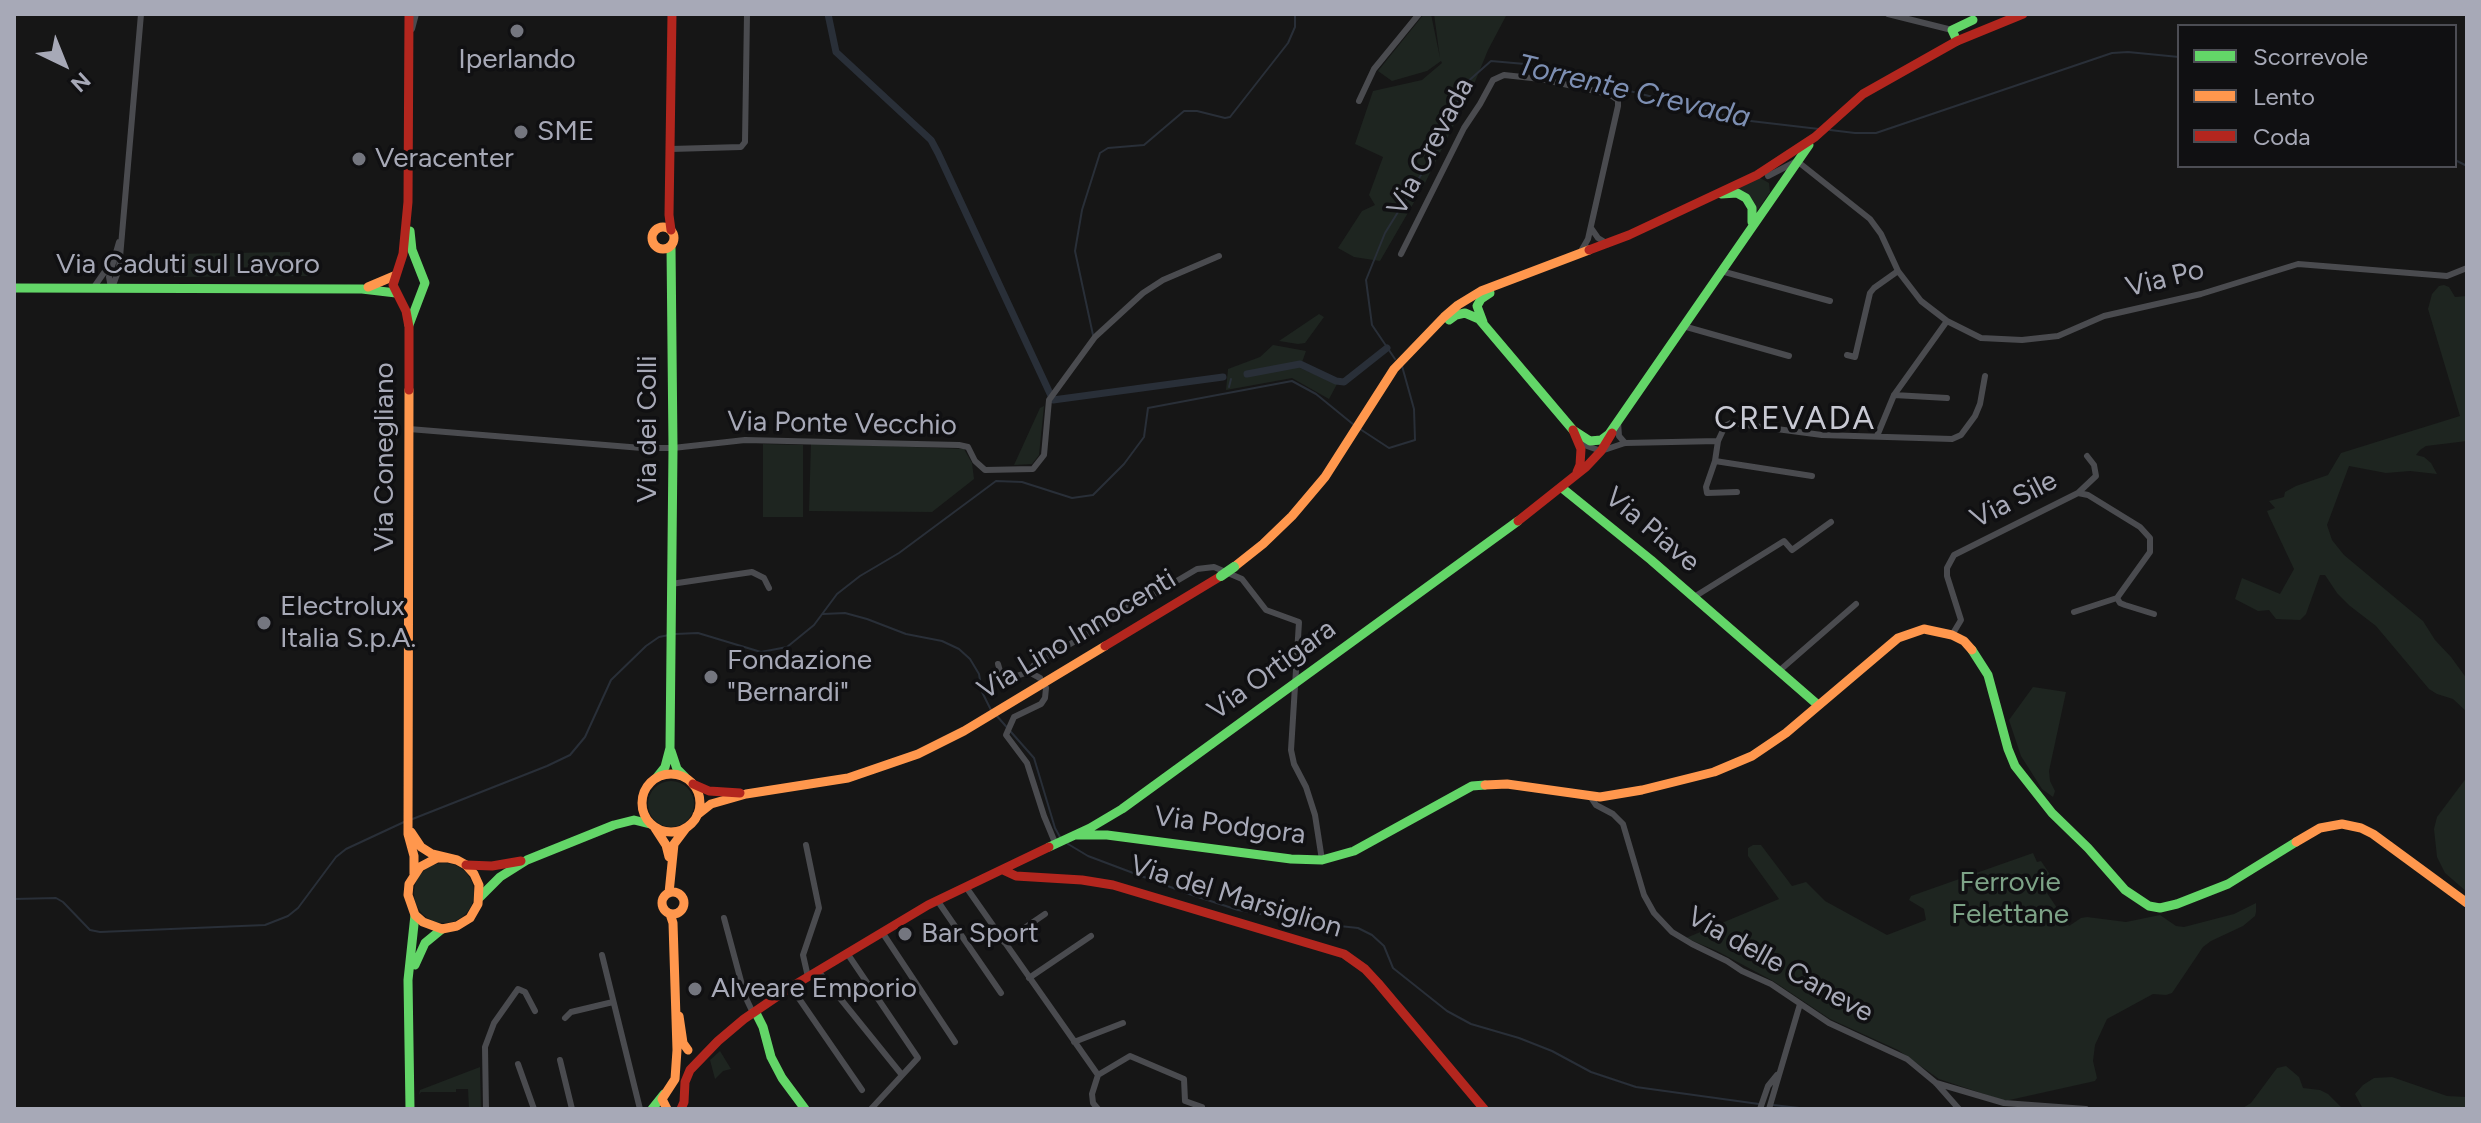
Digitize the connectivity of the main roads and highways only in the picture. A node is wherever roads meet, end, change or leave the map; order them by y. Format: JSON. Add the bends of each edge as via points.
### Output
{"nodes":[{"id":1,"x":409,"y":14,"type":"edge"},
{"id":2,"x":672,"y":14,"type":"edge"},
{"id":3,"x":2023,"y":14,"type":"edge"},
{"id":4,"x":1975,"y":23,"type":"edge"},
{"id":5,"x":1815,"y":137,"type":"junction"},
{"id":6,"x":1763,"y":175,"type":"junction"},
{"id":7,"x":1775,"y":191,"type":"junction"},
{"id":8,"x":1714,"y":195,"type":"junction"},
{"id":9,"x":408,"y":202,"type":"junction"},
{"id":10,"x":669,"y":208,"type":"junction"},
{"id":11,"x":659,"y":227,"type":"junction"},
{"id":12,"x":671,"y":230,"type":"junction"},
{"id":13,"x":1748,"y":231,"type":"junction"},
{"id":14,"x":671,"y":246,"type":"junction"},
{"id":15,"x":659,"y":249,"type":"junction"},
{"id":16,"x":421,"y":273,"type":"junction"},
{"id":17,"x":670,"y":273,"type":"junction"},
{"id":18,"x":396,"y":274,"type":"junction"},
{"id":19,"x":1516,"y":279,"type":"junction"},
{"id":20,"x":14,"y":288,"type":"edge"},
{"id":21,"x":362,"y":289,"type":"junction"},
{"id":22,"x":397,"y":294,"type":"junction"},
{"id":23,"x":418,"y":297,"type":"junction"},
{"id":24,"x":1486,"y":326,"type":"junction"},
{"id":25,"x":409,"y":327,"type":"junction"},
{"id":26,"x":1416,"y":345,"type":"junction"},
{"id":27,"x":1618,"y":421,"type":"junction"},
{"id":28,"x":1573,"y":430,"type":"junction"},
{"id":29,"x":1569,"y":481,"type":"junction"},
{"id":30,"x":1818,"y":705,"type":"junction"},
{"id":31,"x":670,"y":748,"type":"junction"},
{"id":32,"x":657,"y":777,"type":"junction"},
{"id":33,"x":689,"y":781,"type":"junction"},
{"id":34,"x":746,"y":794,"type":"junction"},
{"id":35,"x":641,"y":800,"type":"junction"},
{"id":36,"x":697,"y":815,"type":"junction"},
{"id":37,"x":1102,"y":822,"type":"junction"},
{"id":38,"x":614,"y":825,"type":"junction"},
{"id":39,"x":408,"y":826,"type":"junction"},
{"id":40,"x":652,"y":826,"type":"junction"},
{"id":41,"x":686,"y":828,"type":"junction"},
{"id":42,"x":1105,"y":835,"type":"junction"},
{"id":43,"x":1074,"y":836,"type":"junction"},
{"id":44,"x":1121,"y":836,"type":"junction"},
{"id":45,"x":447,"y":858,"type":"junction"},
{"id":46,"x":527,"y":860,"type":"junction"},
{"id":47,"x":671,"y":864,"type":"junction"},
{"id":48,"x":466,"y":865,"type":"junction"},
{"id":49,"x":1003,"y":870,"type":"junction"},
{"id":50,"x":414,"y":874,"type":"junction"},
{"id":51,"x":672,"y":890,"type":"junction"},
{"id":52,"x":480,"y":897,"type":"junction"},
{"id":53,"x":2467,"y":903,"type":"edge"},
{"id":54,"x":415,"y":915,"type":"junction"},
{"id":55,"x":673,"y":917,"type":"junction"},
{"id":56,"x":442,"y":929,"type":"junction"},
{"id":57,"x":675,"y":1002,"type":"junction"},
{"id":58,"x":766,"y":1005,"type":"junction"},
{"id":59,"x":753,"y":1013,"type":"junction"},
{"id":60,"x":410,"y":1015,"type":"junction"},
{"id":61,"x":763,"y":1027,"type":"junction"},
{"id":62,"x":716,"y":1043,"type":"junction"},
{"id":63,"x":690,"y":1051,"type":"junction"},
{"id":64,"x":677,"y":1061,"type":"junction"},
{"id":65,"x":693,"y":1068,"type":"junction"},
{"id":66,"x":667,"y":1092,"type":"junction"},
{"id":67,"x":683,"y":1095,"type":"junction"},
{"id":68,"x":681,"y":1108,"type":"edge"},
{"id":69,"x":410,"y":1109,"type":"edge"},
{"id":70,"x":653,"y":1109,"type":"edge"},
{"id":71,"x":666,"y":1109,"type":"edge"},
{"id":72,"x":805,"y":1109,"type":"edge"},
{"id":73,"x":1484,"y":1109,"type":"edge"}],
"edges":[{"from":1,"to":9,"type":"main road"},
{"from":2,"to":10,"type":"main road","name":"Via dei Colli"},
{"from":3,"to":4,"type":"main road"},
{"from":4,"to":5,"type":"main road","via":[[1863,94]]},
{"from":5,"to":6,"type":"main road"},
{"from":5,"to":7,"type":"main road"},
{"from":6,"to":7,"type":"main road"},
{"from":6,"to":8,"type":"main road"},
{"from":7,"to":13,"type":"main road"},
{"from":8,"to":13,"type":"main road","via":[[1746,198],[1753,213]]},
{"from":8,"to":19,"type":"main road"},
{"from":9,"to":16,"type":"main road","via":[[412,250]]},
{"from":9,"to":18,"type":"main road"},
{"from":10,"to":11,"type":"main road","name":"Via dei Colli"},
{"from":10,"to":12,"type":"main road","name":"Via dei Colli"},
{"from":11,"to":12,"type":"main road"},
{"from":11,"to":15,"type":"main road","name":"Via dei Colli","via":[[652,236]]},
{"from":12,"to":14,"type":"main road","name":"Via dei Colli"},
{"from":13,"to":27,"type":"main road"},
{"from":14,"to":15,"type":"main road"},
{"from":14,"to":17,"type":"main road","name":"Via dei Colli"},
{"from":15,"to":17,"type":"main road","name":"Via dei Colli"},
{"from":16,"to":18,"type":"main road","via":[[412,268]]},
{"from":16,"to":23,"type":"main road","via":[[424,288]]},
{"from":17,"to":31,"type":"main road","name":"Via dei Colli"},
{"from":18,"to":21,"type":"main road","name":"Via Caduti sul Lavoro"},
{"from":18,"to":22,"type":"main road"},
{"from":19,"to":24,"type":"main road","via":[[1479,302],[1478,313]]},
{"from":19,"to":26,"type":"main road","via":[[1466,300]]},
{"from":20,"to":21,"type":"main road","name":"Via Caduti sul Lavoro"},
{"from":21,"to":22,"type":"main road","name":"Via Caduti sul Lavoro"},
{"from":22,"to":23,"type":"main road","via":[[408,300]]},
{"from":22,"to":25,"type":"main road","name":"Via Conegliano"},
{"from":23,"to":25,"type":"main road","name":"Via Conegliano"},
{"from":24,"to":26,"type":"main road","via":[[1460,313]]},
{"from":24,"to":28,"type":"main road"},
{"from":25,"to":39,"type":"main road","name":"Via Conegliano"},
{"from":26,"to":34,"type":"main road","name":"Via Lino Innocenti","bridge":true,"via":[[1394,369],[1325,477],[1263,544],[1221,576],[918,754],[848,778]]},
{"from":27,"to":28,"type":"main road","via":[[1596,442]]},
{"from":27,"to":29,"type":"main road","via":[[1601,451]]},
{"from":28,"to":29,"type":"main road","via":[[1582,453]]},
{"from":29,"to":30,"type":"main road","name":"Via Piave","via":[[1579,500]]},
{"from":29,"to":37,"type":"main road","name":"Via Ortigara"},
{"from":30,"to":44,"type":"main road","name":"Via Podgora","via":[[1770,745],[1734,765],[1619,795],[1507,784],[1472,786],[1354,851],[1322,860]]},
{"from":30,"to":53,"type":"main road","name":"Via Podgora","via":[[1898,638],[1924,629],[1952,635],[1964,641],[1988,675],[2008,749],[2029,786],[2125,890],[2149,906],[2177,904],[2228,884],[2320,828],[2342,824],[2373,834]]},
{"from":31,"to":32,"type":"main road"},
{"from":31,"to":33,"type":"main road","via":[[677,769]]},
{"from":32,"to":33,"type":"main road","via":[[666,774]]},
{"from":32,"to":35,"type":"main road"},
{"from":33,"to":34,"type":"main road","name":"Via Lino Innocenti","via":[[709,791]]},
{"from":33,"to":36,"type":"main road","via":[[700,799]]},
{"from":34,"to":36,"type":"main road","name":"Via Lino Innocenti","via":[[711,804]]},
{"from":35,"to":38,"type":"main road"},
{"from":35,"to":40,"type":"main road"},
{"from":36,"to":41,"type":"main road"},
{"from":37,"to":42,"type":"main road"},
{"from":37,"to":43,"type":"main road","name":"Via Ortigara"},
{"from":37,"to":44,"type":"main road","name":"Via Podgora"},
{"from":38,"to":40,"type":"main road","via":[[634,820]]},
{"from":38,"to":46,"type":"main road"},
{"from":39,"to":45,"type":"main road","via":[[421,847]]},
{"from":39,"to":50,"type":"main road","name":"Via Conegliano"},
{"from":40,"to":41,"type":"main road","via":[[671,832]]},
{"from":40,"to":47,"type":"main road","via":[[666,845]]},
{"from":41,"to":47,"type":"main road","via":[[674,844]]},
{"from":42,"to":43,"type":"main road","name":"Via Podgora"},
{"from":42,"to":44,"type":"main road","name":"Via Podgora"},
{"from":43,"to":49,"type":"main road","name":"Via Ortigara"},
{"from":45,"to":48,"type":"main road"},
{"from":45,"to":50,"type":"main road","via":[[428,861]]},
{"from":46,"to":48,"type":"main road"},
{"from":46,"to":52,"type":"main road"},
{"from":47,"to":51,"type":"main road"},
{"from":48,"to":52,"type":"main road"},
{"from":49,"to":58,"type":"main road","name":"Via Ortigara","via":[[937,900]]},
{"from":49,"to":73,"type":"main road","name":"Via del Marsiglion","via":[[1016,876],[1113,885],[1344,954],[1378,983]]},
{"from":50,"to":54,"type":"main road","via":[[408,895]]},
{"from":51,"to":55,"type":"main road","via":[[683,905]]},
{"from":51,"to":55,"type":"main road","via":[[662,904]]},
{"from":52,"to":56,"type":"main road","via":[[470,918]]},
{"from":54,"to":56,"type":"main road"},
{"from":54,"to":60,"type":"main road"},
{"from":55,"to":57,"type":"main road"},
{"from":56,"to":60,"type":"main road","via":[[418,957]]},
{"from":57,"to":63,"type":"main road"},
{"from":57,"to":64,"type":"main road"},
{"from":58,"to":59,"type":"main road","name":"Via Ortigara"},
{"from":58,"to":61,"type":"main road"},
{"from":59,"to":61,"type":"main road"},
{"from":59,"to":62,"type":"main road","name":"Via Ortigara"},
{"from":60,"to":69,"type":"main road"},
{"from":61,"to":72,"type":"main road","via":[[771,1057]]},
{"from":62,"to":63,"type":"main road","name":"Via Ortigara"},
{"from":62,"to":65,"type":"main road","name":"Via Ortigara"},
{"from":63,"to":64,"type":"main road","via":[[681,1051]]},
{"from":63,"to":65,"type":"main road","via":[[697,1059]]},
{"from":64,"to":65,"type":"main road","via":[[684,1071]]},
{"from":64,"to":66,"type":"main road"},
{"from":65,"to":67,"type":"main road"},
{"from":66,"to":67,"type":"main road"},
{"from":66,"to":70,"type":"main road"},
{"from":66,"to":71,"type":"main road","via":[[662,1103]]},
{"from":67,"to":68,"type":"main road"},
{"from":70,"to":71,"type":"main road"}]}
